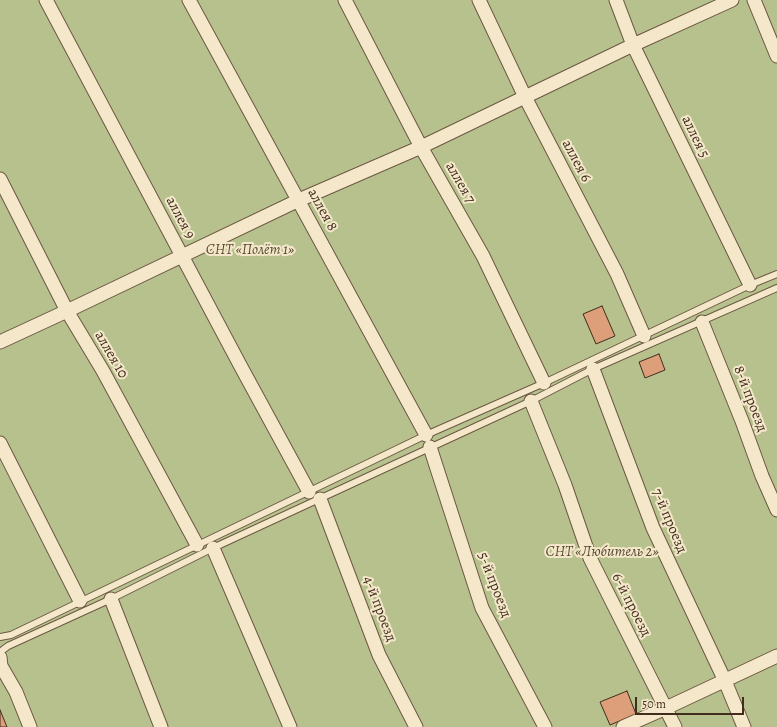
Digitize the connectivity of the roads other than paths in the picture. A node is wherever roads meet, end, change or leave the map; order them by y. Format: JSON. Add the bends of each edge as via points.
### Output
{"nodes":[{"id":1,"x":46,"y":0,"type":"edge"},
{"id":2,"x":190,"y":0,"type":"edge"},
{"id":3,"x":345,"y":0,"type":"edge"},
{"id":4,"x":479,"y":0,"type":"edge"},
{"id":5,"x":616,"y":0,"type":"edge"},
{"id":6,"x":732,"y":0,"type":"edge"},
{"id":7,"x":754,"y":0,"type":"edge"},
{"id":8,"x":633,"y":45,"type":"junction"},
{"id":9,"x":777,"y":56,"type":"edge"},
{"id":10,"x":525,"y":98,"type":"junction"},
{"id":11,"x":420,"y":147,"type":"junction"},
{"id":12,"x":0,"y":179,"type":"edge"},
{"id":13,"x":299,"y":200,"type":"junction"},
{"id":14,"x":182,"y":256,"type":"junction"},
{"id":15,"x":777,"y":274,"type":"edge"},
{"id":16,"x":750,"y":286,"type":"junction"},
{"id":17,"x":777,"y":288,"type":"edge"},
{"id":18,"x":67,"y":311,"type":"junction"},
{"id":19,"x":702,"y":322,"type":"junction"},
{"id":20,"x":644,"y":336,"type":"junction"},
{"id":21,"x":0,"y":342,"type":"edge"},
{"id":22,"x":593,"y":369,"type":"junction"},
{"id":23,"x":544,"y":383,"type":"junction"},
{"id":24,"x":531,"y":401,"type":"junction"},
{"id":25,"x":428,"y":441,"type":"junction"},
{"id":26,"x":0,"y":444,"type":"edge"},
{"id":27,"x":314,"y":496,"type":"junction"},
{"id":28,"x":777,"y":510,"type":"edge"},
{"id":29,"x":197,"y":545,"type":"junction"},
{"id":30,"x":213,"y":548,"type":"junction"},
{"id":31,"x":111,"y":599,"type":"junction"},
{"id":32,"x":80,"y":601,"type":"junction"},
{"id":33,"x":0,"y":637,"type":"edge"},
{"id":34,"x":0,"y":652,"type":"edge"},
{"id":35,"x":777,"y":656,"type":"edge"},
{"id":36,"x":0,"y":657,"type":"edge"},
{"id":37,"x":724,"y":681,"type":"junction"},
{"id":38,"x":666,"y":708,"type":"junction"},
{"id":39,"x":30,"y":727,"type":"edge"},
{"id":40,"x":161,"y":727,"type":"edge"},
{"id":41,"x":290,"y":727,"type":"edge"},
{"id":42,"x":416,"y":727,"type":"edge"},
{"id":43,"x":545,"y":727,"type":"edge"},
{"id":44,"x":623,"y":727,"type":"edge"},
{"id":45,"x":674,"y":727,"type":"edge"},
{"id":46,"x":744,"y":727,"type":"edge"}],
"edges":[{"from":1,"to":14,"type":"street","name":"аллея 9"},
{"from":2,"to":13,"type":"street","name":"аллея 8"},
{"from":3,"to":11,"type":"street","name":"аллея 7"},
{"from":4,"to":10,"type":"street","name":"аллея 6"},
{"from":5,"to":8,"type":"street","name":"аллея 5"},
{"from":6,"to":8,"type":"street"},
{"from":7,"to":9,"type":"street"},
{"from":8,"to":10,"type":"street"},
{"from":8,"to":16,"type":"street","name":"аллея 5"},
{"from":10,"to":11,"type":"street"},
{"from":10,"to":20,"type":"street","name":"аллея 6","via":[[617,274]]},
{"from":11,"to":13,"type":"street"},
{"from":11,"to":23,"type":"street","name":"аллея 7","via":[[483,256]]},
{"from":12,"to":18,"type":"street","name":"аллея 10"},
{"from":13,"to":14,"type":"street"},
{"from":13,"to":25,"type":"street","name":"аллея 8"},
{"from":14,"to":18,"type":"street"},
{"from":14,"to":27,"type":"street","name":"аллея 9"},
{"from":15,"to":16,"type":"lane"},
{"from":16,"to":20,"type":"lane"},
{"from":17,"to":19,"type":"lane"},
{"from":18,"to":21,"type":"street"},
{"from":18,"to":29,"type":"street","name":"аллея 10","via":[[103,371]]},
{"from":19,"to":22,"type":"lane"},
{"from":19,"to":28,"type":"street","name":"8-й проезд"},
{"from":20,"to":23,"type":"lane"},
{"from":22,"to":24,"type":"lane"},
{"from":22,"to":37,"type":"street","name":"7-й проезд","via":[[653,528]]},
{"from":23,"to":25,"type":"lane"},
{"from":24,"to":25,"type":"lane"},
{"from":24,"to":38,"type":"street","name":"6-й проезд","via":[[565,485],[590,558]]},
{"from":25,"to":27,"type":"lane"},
{"from":25,"to":27,"type":"lane"},
{"from":25,"to":43,"type":"street","name":"5-й проезд","via":[[482,608]]},
{"from":26,"to":32,"type":"street"},
{"from":27,"to":29,"type":"lane"},
{"from":27,"to":30,"type":"lane"},
{"from":27,"to":42,"type":"street","name":"4-й проезд","via":[[379,655]]},
{"from":29,"to":32,"type":"lane"},
{"from":30,"to":31,"type":"lane"},
{"from":30,"to":41,"type":"street"},
{"from":31,"to":34,"type":"lane"},
{"from":31,"to":40,"type":"street"},
{"from":32,"to":33,"type":"lane","via":[[11,635]]},
{"from":35,"to":37,"type":"street"},
{"from":36,"to":39,"type":"street","via":[[1,666],[16,692]]},
{"from":37,"to":38,"type":"street"},
{"from":37,"to":46,"type":"street","name":"7-й проезд"},
{"from":38,"to":44,"type":"street"},
{"from":38,"to":45,"type":"street","name":"6-й проезд"}]}
